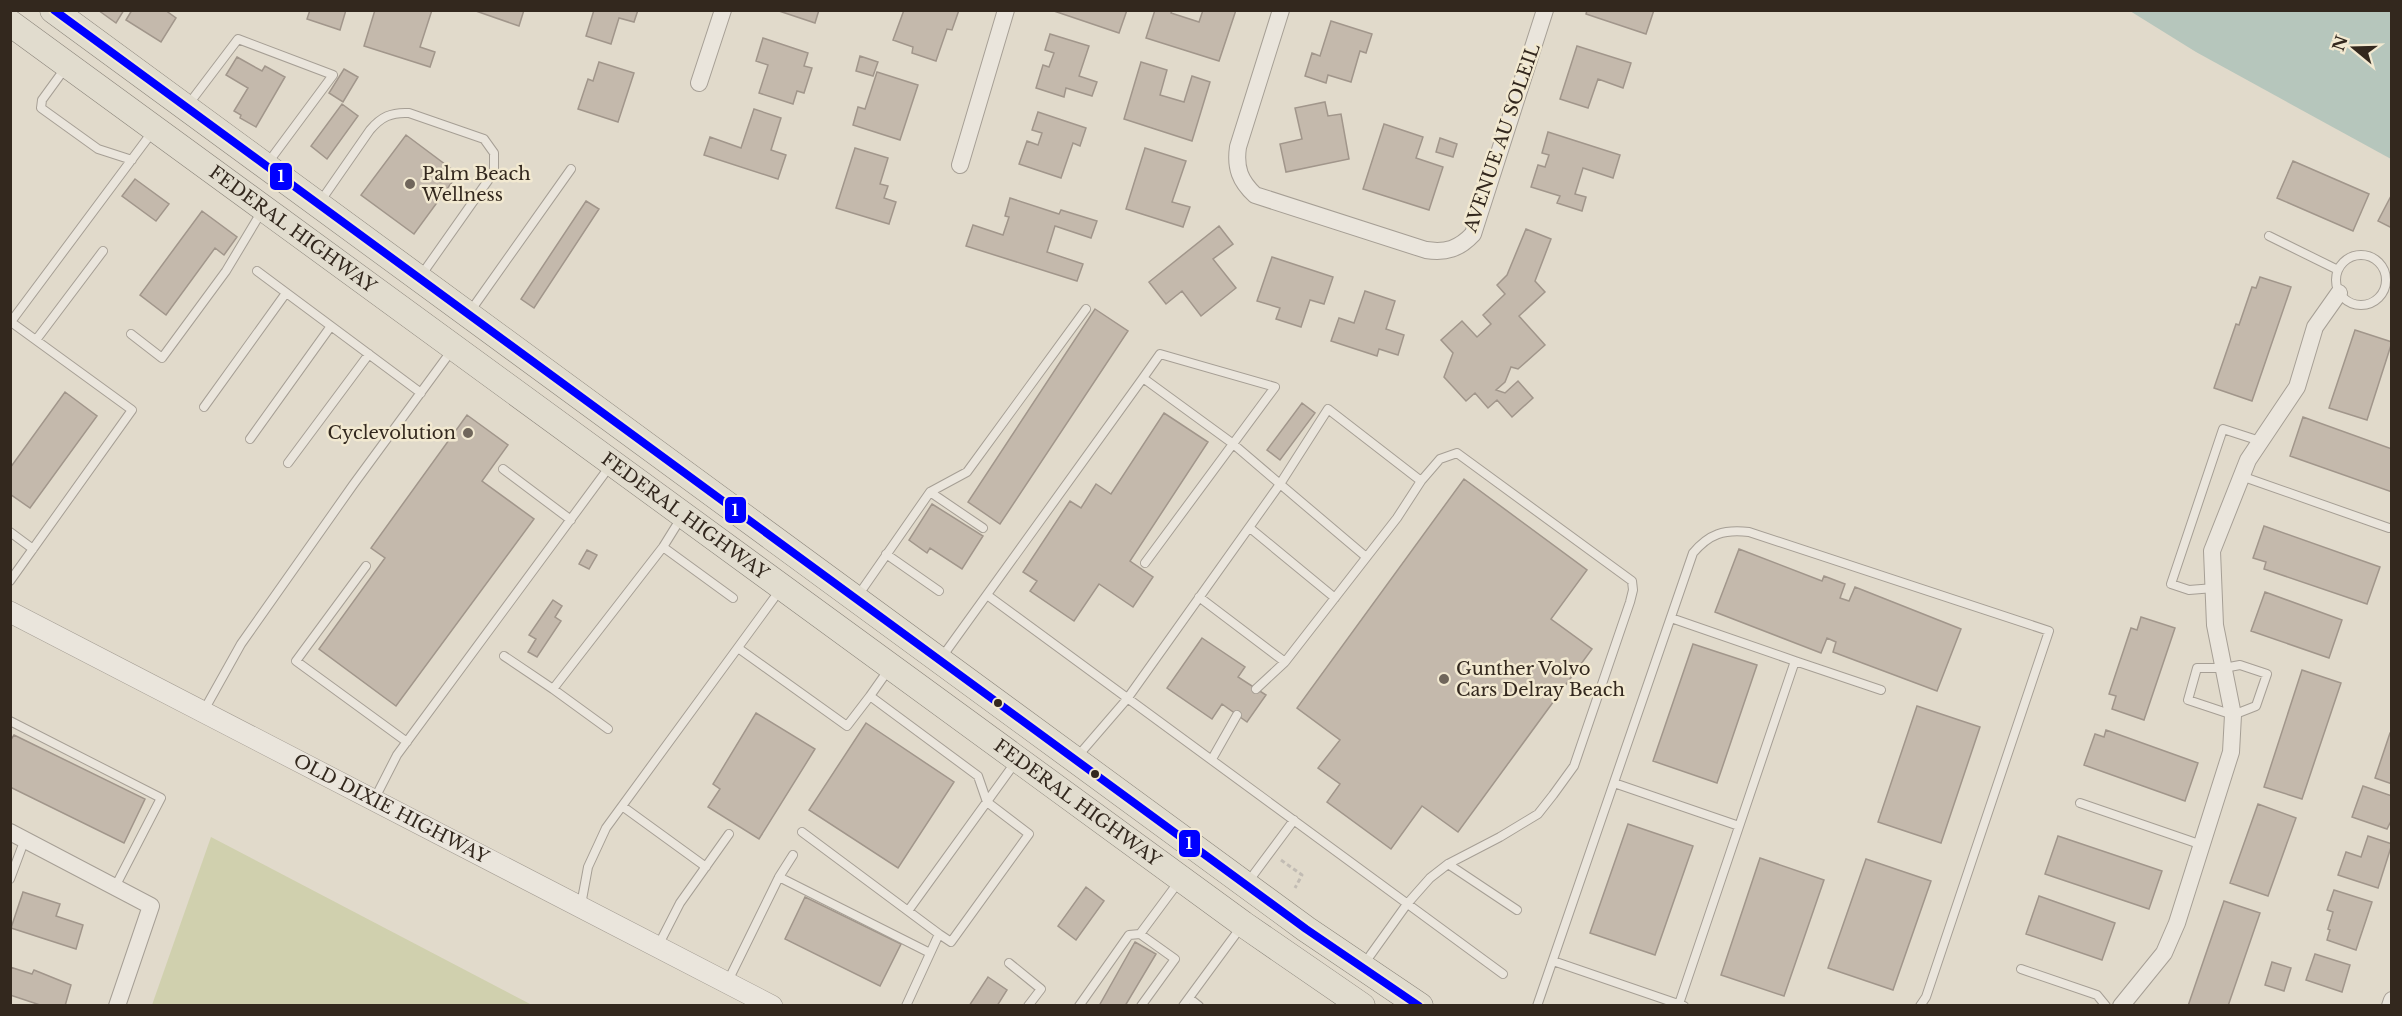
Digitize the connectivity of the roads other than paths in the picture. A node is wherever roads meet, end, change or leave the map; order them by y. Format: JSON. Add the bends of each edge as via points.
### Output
{"nodes":[{"id":1,"x":53,"y":10,"type":"edge"},
{"id":2,"x":723,"y":10,"type":"edge"},
{"id":3,"x":1006,"y":10,"type":"edge"},
{"id":4,"x":1281,"y":10,"type":"edge"},
{"id":5,"x":1545,"y":10,"type":"edge"},
{"id":6,"x":10,"y":22,"type":"edge"},
{"id":7,"x":68,"y":64,"type":"junction"},
{"id":8,"x":699,"y":83,"type":"dead end"},
{"id":9,"x":186,"y":108,"type":"junction"},
{"id":10,"x":155,"y":128,"type":"junction"},
{"id":11,"x":132,"y":160,"type":"junction"},
{"id":12,"x":960,"y":165,"type":"dead end"},
{"id":13,"x":266,"y":166,"type":"junction"},
{"id":14,"x":571,"y":169,"type":"dead end"},
{"id":15,"x":318,"y":205,"type":"junction"},
{"id":16,"x":264,"y":208,"type":"junction"},
{"id":17,"x":2270,"y":236,"type":"dead end"},
{"id":18,"x":104,"y":251,"type":"dead end"},
{"id":19,"x":340,"y":263,"type":"junction"},
{"id":20,"x":2338,"y":270,"type":"junction"},
{"id":21,"x":257,"y":271,"type":"dead end"},
{"id":22,"x":2389,"y":273,"type":"edge"},
{"id":23,"x":419,"y":278,"type":"junction"},
{"id":24,"x":286,"y":293,"type":"junction"},
{"id":25,"x":2339,"y":293,"type":"junction"},
{"id":26,"x":1086,"y":309,"type":"dead end"},
{"id":27,"x":412,"y":316,"type":"junction"},
{"id":28,"x":467,"y":316,"type":"junction"},
{"id":29,"x":11,"y":322,"type":"edge"},
{"id":30,"x":331,"y":326,"type":"junction"},
{"id":31,"x":130,"y":334,"type":"dead end"},
{"id":32,"x":36,"y":340,"type":"junction"},
{"id":33,"x":454,"y":347,"type":"junction"},
{"id":34,"x":369,"y":354,"type":"junction"},
{"id":35,"x":1143,"y":378,"type":"junction"},
{"id":36,"x":421,"y":393,"type":"junction"},
{"id":37,"x":204,"y":407,"type":"dead end"},
{"id":38,"x":250,"y":439,"type":"dead end"},
{"id":39,"x":2260,"y":441,"type":"junction"},
{"id":40,"x":1232,"y":442,"type":"junction"},
{"id":41,"x":288,"y":463,"type":"dead end"},
{"id":42,"x":612,"y":463,"type":"junction"},
{"id":43,"x":503,"y":469,"type":"dead end"},
{"id":44,"x":2241,"y":476,"type":"junction"},
{"id":45,"x":1421,"y":481,"type":"junction"},
{"id":46,"x":1280,"y":484,"type":"junction"},
{"id":47,"x":930,"y":492,"type":"junction"},
{"id":48,"x":683,"y":516,"type":"junction"},
{"id":49,"x":571,"y":520,"type":"junction"},
{"id":50,"x":982,"y":528,"type":"dead end"},
{"id":51,"x":1250,"y":528,"type":"junction"},
{"id":52,"x":2389,"y":528,"type":"dead end"},
{"id":53,"x":10,"y":532,"type":"edge"},
{"id":54,"x":663,"y":547,"type":"junction"},
{"id":55,"x":33,"y":549,"type":"junction"},
{"id":56,"x":886,"y":555,"type":"junction"},
{"id":57,"x":1365,"y":556,"type":"junction"},
{"id":58,"x":1145,"y":564,"type":"dead end"},
{"id":59,"x":366,"y":566,"type":"dead end"},
{"id":60,"x":10,"y":580,"type":"edge"},
{"id":61,"x":782,"y":587,"type":"junction"},
{"id":62,"x":2214,"y":588,"type":"junction"},
{"id":63,"x":939,"y":591,"type":"dead end"},
{"id":64,"x":987,"y":595,"type":"junction"},
{"id":65,"x":1199,"y":597,"type":"junction"},
{"id":66,"x":733,"y":598,"type":"dead end"},
{"id":67,"x":1335,"y":598,"type":"junction"},
{"id":68,"x":855,"y":599,"type":"junction"},
{"id":69,"x":10,"y":612,"type":"edge"},
{"id":70,"x":1671,"y":618,"type":"junction"},
{"id":71,"x":738,"y":648,"type":"junction"},
{"id":72,"x":504,"y":656,"type":"dead end"},
{"id":73,"x":939,"y":661,"type":"junction"},
{"id":74,"x":1795,"y":661,"type":"junction"},
{"id":75,"x":1285,"y":662,"type":"junction"},
{"id":76,"x":891,"y":666,"type":"junction"},
{"id":77,"x":2224,"y":668,"type":"junction"},
{"id":78,"x":553,"y":689,"type":"junction"},
{"id":79,"x":1256,"y":689,"type":"dead end"},
{"id":80,"x":1881,"y":690,"type":"dead end"},
{"id":81,"x":870,"y":696,"type":"junction"},
{"id":82,"x":1127,"y":699,"type":"junction"},
{"id":83,"x":203,"y":712,"type":"junction"},
{"id":84,"x":1237,"y":715,"type":"dead end"},
{"id":85,"x":2233,"y":715,"type":"junction"},
{"id":86,"x":10,"y":721,"type":"edge"},
{"id":87,"x":608,"y":729,"type":"dead end"},
{"id":88,"x":406,"y":742,"type":"junction"},
{"id":89,"x":1018,"y":759,"type":"junction"},
{"id":90,"x":1212,"y":759,"type":"junction"},
{"id":91,"x":1074,"y":760,"type":"junction"},
{"id":92,"x":1614,"y":783,"type":"junction"},
{"id":93,"x":374,"y":800,"type":"junction"},
{"id":94,"x":987,"y":802,"type":"junction"},
{"id":95,"x":2080,"y":803,"type":"dead end"},
{"id":96,"x":622,"y":806,"type":"junction"},
{"id":97,"x":1294,"y":820,"type":"junction"},
{"id":98,"x":1739,"y":826,"type":"junction"},
{"id":99,"x":802,"y":832,"type":"dead end"},
{"id":100,"x":729,"y":834,"type":"dead end"},
{"id":101,"x":1120,"y":834,"type":"junction"},
{"id":102,"x":18,"y":835,"type":"edge"},
{"id":103,"x":2202,"y":844,"type":"junction"},
{"id":104,"x":793,"y":855,"type":"dead end"},
{"id":105,"x":1448,"y":864,"type":"junction"},
{"id":106,"x":706,"y":867,"type":"junction"},
{"id":107,"x":779,"y":877,"type":"junction"},
{"id":108,"x":1181,"y":878,"type":"junction"},
{"id":109,"x":10,"y":879,"type":"edge"},
{"id":110,"x":1246,"y":885,"type":"junction"},
{"id":111,"x":115,"y":887,"type":"junction"},
{"id":112,"x":1407,"y":904,"type":"junction"},
{"id":113,"x":580,"y":907,"type":"junction"},
{"id":114,"x":1517,"y":910,"type":"dead end"},
{"id":115,"x":908,"y":911,"type":"junction"},
{"id":116,"x":1243,"y":924,"type":"junction"},
{"id":117,"x":1306,"y":929,"type":"junction"},
{"id":118,"x":939,"y":934,"type":"junction"},
{"id":119,"x":1140,"y":934,"type":"junction"},
{"id":120,"x":658,"y":947,"type":"junction"},
{"id":121,"x":930,"y":952,"type":"junction"},
{"id":122,"x":1553,"y":961,"type":"junction"},
{"id":123,"x":1009,"y":963,"type":"dead end"},
{"id":124,"x":1362,"y":967,"type":"junction"},
{"id":125,"x":2020,"y":969,"type":"dead end"},
{"id":126,"x":1503,"y":974,"type":"dead end"},
{"id":127,"x":728,"y":983,"type":"junction"},
{"id":128,"x":2391,"y":1000,"type":"edge"},
{"id":129,"x":1186,"y":1002,"type":"edge"},
{"id":130,"x":117,"y":1005,"type":"edge"},
{"id":131,"x":772,"y":1005,"type":"edge"},
{"id":132,"x":906,"y":1005,"type":"edge"},
{"id":133,"x":1028,"y":1005,"type":"edge"},
{"id":134,"x":1079,"y":1005,"type":"edge"},
{"id":135,"x":1141,"y":1005,"type":"edge"},
{"id":136,"x":1199,"y":1005,"type":"edge"},
{"id":137,"x":1362,"y":1005,"type":"edge"},
{"id":138,"x":1420,"y":1005,"type":"edge"},
{"id":139,"x":1537,"y":1005,"type":"edge"},
{"id":140,"x":1681,"y":1005,"type":"edge"},
{"id":141,"x":1920,"y":1005,"type":"edge"},
{"id":142,"x":2106,"y":1005,"type":"edge"},
{"id":143,"x":2121,"y":1005,"type":"edge"},
{"id":144,"x":2390,"y":1005,"type":"edge"}],
"edges":[{"from":1,"to":9,"type":"main road","name":"FEDERAL HIGHWAY"},
{"from":2,"to":8,"type":"street"},
{"from":3,"to":12,"type":"street"},
{"from":4,"to":5,"type":"street","name":"AVENUE AU SOLEIL","via":[[1238,147],[1237,167],[1245,186],[1255,195],[1439,252],[1464,244],[1473,234]]},
{"from":6,"to":7,"type":"main road","name":"FEDERAL HIGHWAY"},
{"from":7,"to":10,"type":"main road","name":"FEDERAL HIGHWAY"},
{"from":7,"to":11,"type":"lane","via":[[42,100],[41,108],[98,149]]},
{"from":9,"to":13,"type":"main road","name":"FEDERAL HIGHWAY"},
{"from":9,"to":13,"type":"lane","via":[[238,39],[333,75]]},
{"from":10,"to":11,"type":"lane"},
{"from":10,"to":16,"type":"main road","name":"FEDERAL HIGHWAY"},
{"from":11,"to":29,"type":"lane"},
{"from":13,"to":15,"type":"main road","name":"FEDERAL HIGHWAY"},
{"from":14,"to":28,"type":"lane"},
{"from":15,"to":23,"type":"main road","name":"FEDERAL HIGHWAY"},
{"from":15,"to":23,"type":"lane","via":[[377,122],[387,115],[409,113],[484,139],[495,153],[494,172]]},
{"from":16,"to":19,"type":"main road","name":"FEDERAL HIGHWAY"},
{"from":16,"to":31,"type":"lane","via":[[226,271],[162,358]]},
{"from":17,"to":20,"type":"lane"},
{"from":18,"to":32,"type":"lane"},
{"from":19,"to":23,"type":"main road","via":[[388,277]]},
{"from":19,"to":27,"type":"main road","name":"FEDERAL HIGHWAY"},
{"from":20,"to":22,"type":"lane","via":[[2348,258],[2363,255],[2378,261]]},
{"from":20,"to":25,"type":"lane"},
{"from":21,"to":24,"type":"lane"},
{"from":22,"to":25,"type":"lane","via":[[2385,290],[2367,305],[2351,303]]},
{"from":23,"to":28,"type":"main road","name":"FEDERAL HIGHWAY"},
{"from":24,"to":30,"type":"lane"},
{"from":24,"to":37,"type":"lane"},
{"from":25,"to":39,"type":"street","via":[[2315,327],[2297,387]]},
{"from":26,"to":47,"type":"lane","via":[[968,472]]},
{"from":27,"to":28,"type":"main road","via":[[432,311]]},
{"from":27,"to":33,"type":"main road","name":"FEDERAL HIGHWAY"},
{"from":28,"to":68,"type":"main road","name":"FEDERAL HIGHWAY"},
{"from":29,"to":32,"type":"lane"},
{"from":30,"to":34,"type":"lane"},
{"from":30,"to":38,"type":"lane"},
{"from":32,"to":55,"type":"lane","via":[[132,410]]},
{"from":33,"to":36,"type":"lane"},
{"from":33,"to":42,"type":"main road","name":"FEDERAL HIGHWAY"},
{"from":34,"to":36,"type":"lane"},
{"from":34,"to":41,"type":"lane"},
{"from":35,"to":40,"type":"lane"},
{"from":35,"to":40,"type":"lane","via":[[1160,354],[1275,387]]},
{"from":35,"to":64,"type":"lane"},
{"from":36,"to":83,"type":"lane","via":[[241,644]]},
{"from":39,"to":44,"type":"street"},
{"from":39,"to":62,"type":"lane","via":[[2223,429],[2171,584],[2189,590]]},
{"from":40,"to":46,"type":"lane"},
{"from":40,"to":58,"type":"lane"},
{"from":42,"to":48,"type":"main road","name":"FEDERAL HIGHWAY"},
{"from":42,"to":49,"type":"lane"},
{"from":43,"to":49,"type":"lane"},
{"from":44,"to":52,"type":"lane"},
{"from":44,"to":62,"type":"street","via":[[2212,551]]},
{"from":45,"to":46,"type":"lane","via":[[1328,409]]},
{"from":45,"to":57,"type":"lane"},
{"from":45,"to":105,"type":"lane","via":[[1440,459],[1457,453],[1632,581],[1633,590],[1574,766],[1538,814]]},
{"from":46,"to":51,"type":"lane"},
{"from":46,"to":57,"type":"lane"},
{"from":47,"to":50,"type":"lane"},
{"from":47,"to":56,"type":"lane"},
{"from":48,"to":54,"type":"lane"},
{"from":48,"to":61,"type":"main road","name":"FEDERAL HIGHWAY"},
{"from":49,"to":88,"type":"lane"},
{"from":51,"to":65,"type":"lane"},
{"from":51,"to":67,"type":"lane"},
{"from":53,"to":55,"type":"lane"},
{"from":54,"to":66,"type":"lane"},
{"from":54,"to":78,"type":"lane"},
{"from":55,"to":60,"type":"lane"},
{"from":56,"to":63,"type":"lane"},
{"from":56,"to":68,"type":"lane"},
{"from":57,"to":67,"type":"lane"},
{"from":59,"to":88,"type":"lane","via":[[296,662]]},
{"from":61,"to":71,"type":"lane"},
{"from":61,"to":76,"type":"main road","name":"FEDERAL HIGHWAY"},
{"from":62,"to":77,"type":"street","via":[[2215,625]]},
{"from":64,"to":73,"type":"lane"},
{"from":64,"to":82,"type":"lane"},
{"from":65,"to":75,"type":"lane"},
{"from":65,"to":82,"type":"lane"},
{"from":67,"to":75,"type":"lane"},
{"from":68,"to":73,"type":"main road","name":"FEDERAL HIGHWAY"},
{"from":69,"to":83,"type":"street","name":"OLD DIXIE HIGHWAY"},
{"from":70,"to":74,"type":"lane"},
{"from":70,"to":92,"type":"lane"},
{"from":70,"to":141,"type":"lane","via":[[1693,553],[1704,541],[1733,530],[2049,631],[1926,997]]},
{"from":71,"to":81,"type":"lane","via":[[847,726]]},
{"from":71,"to":96,"type":"lane"},
{"from":72,"to":78,"type":"lane"},
{"from":73,"to":91,"type":"main road","name":"FEDERAL HIGHWAY"},
{"from":74,"to":80,"type":"lane"},
{"from":74,"to":98,"type":"lane"},
{"from":75,"to":79,"type":"lane"},
{"from":76,"to":81,"type":"lane"},
{"from":76,"to":89,"type":"main road","name":"FEDERAL HIGHWAY"},
{"from":77,"to":85,"type":"street"},
{"from":77,"to":85,"type":"lane","via":[[2240,664],[2267,674],[2256,706]]},
{"from":77,"to":85,"type":"lane","via":[[2197,668],[2188,700]]},
{"from":78,"to":87,"type":"lane"},
{"from":81,"to":94,"type":"lane","via":[[978,776]]},
{"from":82,"to":90,"type":"lane"},
{"from":82,"to":91,"type":"lane"},
{"from":83,"to":93,"type":"street","name":"OLD DIXIE HIGHWAY"},
{"from":84,"to":90,"type":"lane"},
{"from":85,"to":103,"type":"street","via":[[2231,752]]},
{"from":86,"to":111,"type":"lane","via":[[161,798]]},
{"from":88,"to":93,"type":"lane"},
{"from":89,"to":94,"type":"lane"},
{"from":89,"to":101,"type":"main road","name":"FEDERAL HIGHWAY"},
{"from":90,"to":97,"type":"lane"},
{"from":91,"to":110,"type":"main road","name":"FEDERAL HIGHWAY"},
{"from":92,"to":98,"type":"lane"},
{"from":92,"to":122,"type":"lane"},
{"from":93,"to":113,"type":"street","name":"OLD DIXIE HIGHWAY"},
{"from":94,"to":115,"type":"lane"},
{"from":94,"to":118,"type":"lane","via":[[1029,834],[951,942]]},
{"from":95,"to":103,"type":"lane"},
{"from":96,"to":106,"type":"lane"},
{"from":96,"to":113,"type":"lane","via":[[606,828],[588,867]]},
{"from":97,"to":110,"type":"lane"},
{"from":97,"to":112,"type":"lane"},
{"from":98,"to":140,"type":"lane"},
{"from":99,"to":115,"type":"lane"},
{"from":100,"to":106,"type":"lane"},
{"from":101,"to":108,"type":"main road","name":"FEDERAL HIGHWAY"},
{"from":101,"to":110,"type":"main road","via":[[1151,843],[1214,886],[1232,889]]},
{"from":102,"to":109,"type":"lane"},
{"from":102,"to":111,"type":"street"},
{"from":103,"to":143,"type":"street","via":[[2164,953]]},
{"from":104,"to":107,"type":"lane"},
{"from":105,"to":112,"type":"lane"},
{"from":105,"to":114,"type":"lane"},
{"from":106,"to":120,"type":"lane","via":[[680,903]]},
{"from":107,"to":121,"type":"lane"},
{"from":107,"to":127,"type":"lane"},
{"from":108,"to":116,"type":"main road","name":"FEDERAL HIGHWAY"},
{"from":108,"to":119,"type":"lane"},
{"from":110,"to":117,"type":"main road","name":"FEDERAL HIGHWAY"},
{"from":111,"to":130,"type":"street","via":[[151,906]]},
{"from":112,"to":124,"type":"lane"},
{"from":112,"to":126,"type":"lane"},
{"from":113,"to":120,"type":"street","name":"OLD DIXIE HIGHWAY"},
{"from":115,"to":118,"type":"lane"},
{"from":116,"to":117,"type":"main road","via":[[1268,921]]},
{"from":116,"to":129,"type":"lane"},
{"from":116,"to":137,"type":"main road","name":"FEDERAL HIGHWAY"},
{"from":117,"to":124,"type":"main road","name":"FEDERAL HIGHWAY"},
{"from":118,"to":121,"type":"lane"},
{"from":119,"to":134,"type":"lane","via":[[1129,935]]},
{"from":119,"to":135,"type":"lane","via":[[1175,959]]},
{"from":120,"to":127,"type":"street","name":"OLD DIXIE HIGHWAY"},
{"from":121,"to":132,"type":"lane"},
{"from":122,"to":139,"type":"lane"},
{"from":122,"to":140,"type":"lane"},
{"from":123,"to":133,"type":"lane","via":[[1041,988]]},
{"from":124,"to":138,"type":"main road","name":"FEDERAL HIGHWAY"},
{"from":125,"to":142,"type":"lane","via":[[2097,995]]},
{"from":127,"to":131,"type":"street","name":"OLD DIXIE HIGHWAY"},
{"from":128,"to":144,"type":"street"},
{"from":129,"to":136,"type":"lane"}]}
